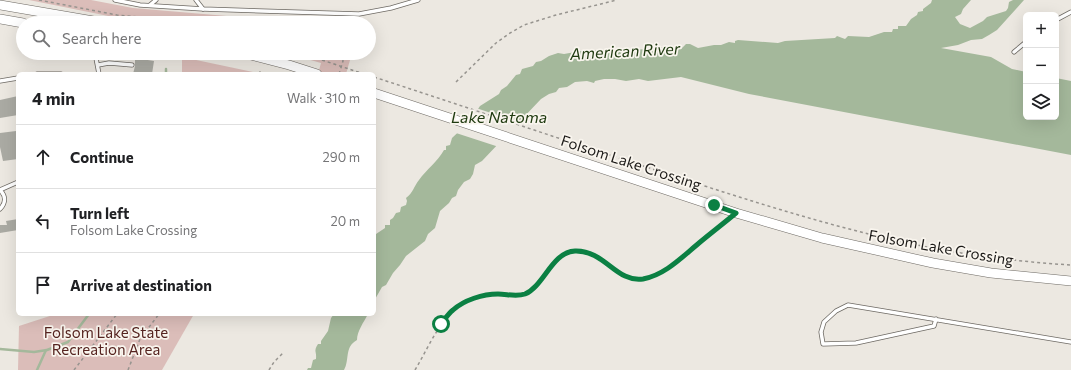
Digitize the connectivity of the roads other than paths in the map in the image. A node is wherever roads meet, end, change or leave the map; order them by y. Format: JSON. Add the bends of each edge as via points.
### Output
{"nodes":[{"id":1,"x":115,"y":0,"type":"edge"},
{"id":2,"x":156,"y":0,"type":"edge"},
{"id":3,"x":196,"y":0,"type":"edge"},
{"id":4,"x":418,"y":0,"type":"edge"},
{"id":5,"x":0,"y":5,"type":"edge"},
{"id":6,"x":150,"y":5,"type":"junction"},
{"id":7,"x":203,"y":9,"type":"junction"},
{"id":8,"x":1071,"y":12,"type":"edge"},
{"id":9,"x":64,"y":16,"type":"edge"},
{"id":10,"x":1059,"y":18,"type":"edge"},
{"id":11,"x":0,"y":19,"type":"edge"},
{"id":12,"x":16,"y":22,"type":"edge"},
{"id":13,"x":1023,"y":44,"type":"edge"},
{"id":14,"x":1014,"y":52,"type":"dead end"},
{"id":15,"x":97,"y":60,"type":"edge"},
{"id":16,"x":270,"y":60,"type":"edge"},
{"id":17,"x":98,"y":65,"type":"junction"},
{"id":18,"x":132,"y":66,"type":"dead end"},
{"id":19,"x":99,"y":72,"type":"edge"},
{"id":20,"x":311,"y":72,"type":"edge"},
{"id":21,"x":16,"y":78,"type":"edge"},
{"id":22,"x":0,"y":81,"type":"edge"},
{"id":23,"x":376,"y":94,"type":"edge"},
{"id":24,"x":16,"y":183,"type":"edge"},
{"id":25,"x":0,"y":190,"type":"edge"},
{"id":26,"x":0,"y":209,"type":"edge"},
{"id":27,"x":1071,"y":281,"type":"edge"},
{"id":28,"x":936,"y":319,"type":"junction"},
{"id":29,"x":1071,"y":342,"type":"edge"}],
"edges":[{"from":1,"to":6,"type":"lane"},
{"from":2,"to":6,"type":"lane"},
{"from":3,"to":7,"type":"lane"},
{"from":4,"to":7,"type":"lane","via":[[359,14]]},
{"from":5,"to":9,"type":"main road"},
{"from":6,"to":7,"type":"lane"},
{"from":8,"to":10,"type":"lane"},
{"from":11,"to":12,"type":"main road"},
{"from":13,"to":14,"type":"lane"},
{"from":15,"to":17,"type":"lane"},
{"from":16,"to":20,"type":"main road"},
{"from":17,"to":18,"type":"lane","via":[[109,63]]},
{"from":17,"to":19,"type":"lane"},
{"from":21,"to":22,"type":"lane"},
{"from":23,"to":27,"type":"main road","name":"Folsom Lake Crossing","via":[[736,213],[822,238],[991,273]]},
{"from":24,"to":25,"type":"lane"},
{"from":25,"to":26,"type":"lane","via":[[5,197]]},
{"from":28,"to":28,"type":"lane","via":[[934,326],[856,343],[823,344],[821,332],[824,322],[836,311],[848,305]]},
{"from":28,"to":29,"type":"lane"}]}
